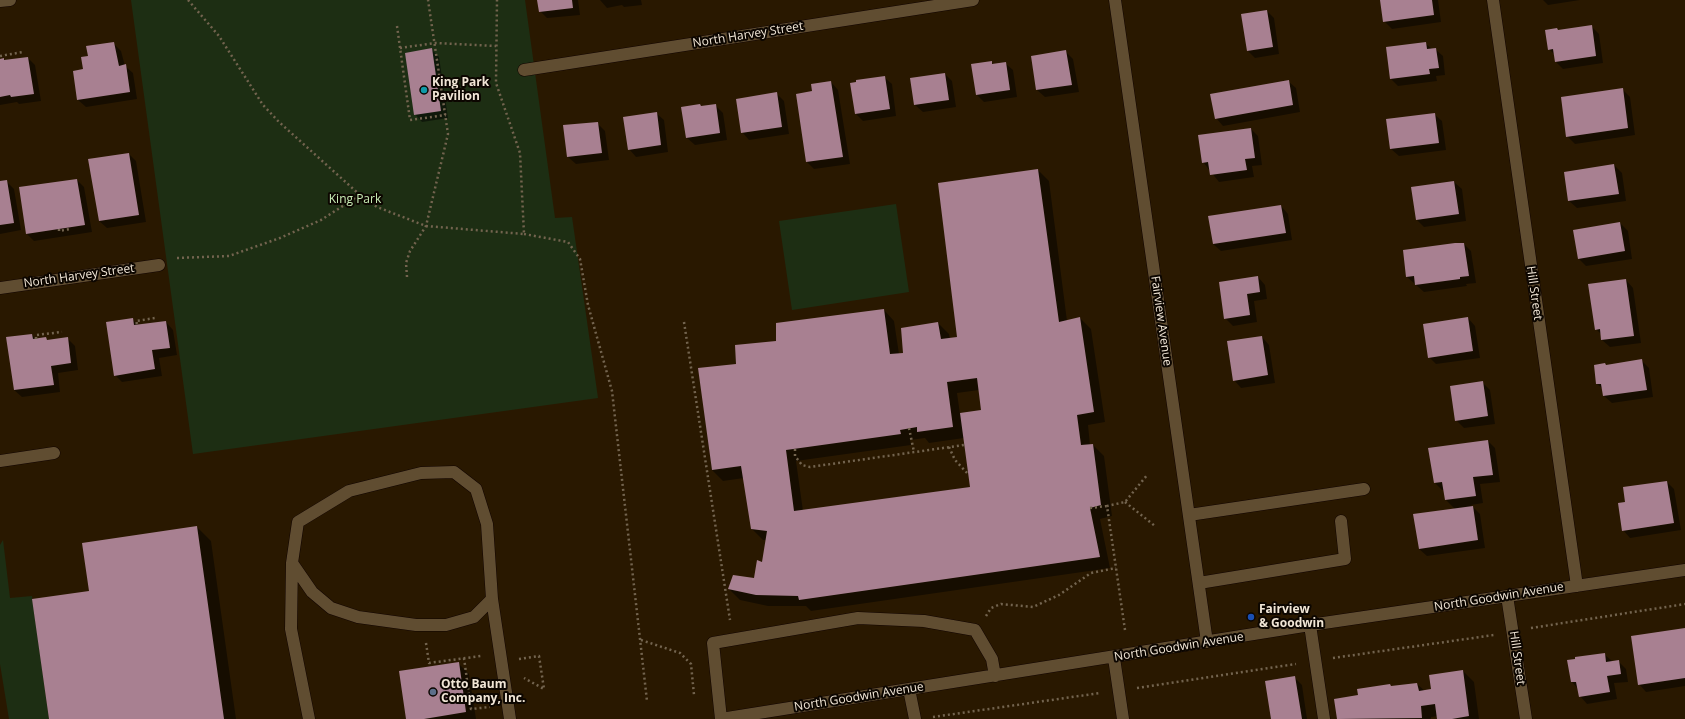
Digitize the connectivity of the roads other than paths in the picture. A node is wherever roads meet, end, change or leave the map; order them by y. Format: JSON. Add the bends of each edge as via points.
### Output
{"nodes":[{"id":1,"x":10,"y":0,"type":"edge"},
{"id":2,"x":973,"y":0,"type":"edge"},
{"id":3,"x":1115,"y":0,"type":"edge"},
{"id":4,"x":1493,"y":0,"type":"edge"},
{"id":5,"x":0,"y":1,"type":"edge"},
{"id":6,"x":524,"y":70,"type":"dead end"},
{"id":7,"x":159,"y":265,"type":"dead end"},
{"id":8,"x":0,"y":288,"type":"edge"},
{"id":9,"x":54,"y":453,"type":"dead end"},
{"id":10,"x":0,"y":461,"type":"edge"},
{"id":11,"x":1364,"y":489,"type":"dead end"},
{"id":12,"x":1189,"y":515,"type":"junction"},
{"id":13,"x":1341,"y":521,"type":"dead end"},
{"id":14,"x":292,"y":563,"type":"junction"},
{"id":15,"x":1685,"y":570,"type":"edge"},
{"id":16,"x":1199,"y":583,"type":"junction"},
{"id":17,"x":1577,"y":586,"type":"junction"},
{"id":18,"x":1507,"y":596,"type":"junction"},
{"id":19,"x":492,"y":599,"type":"junction"},
{"id":20,"x":1310,"y":626,"type":"junction"},
{"id":21,"x":1207,"y":642,"type":"junction"},
{"id":22,"x":1114,"y":658,"type":"junction"},
{"id":23,"x":995,"y":676,"type":"junction"},
{"id":24,"x":909,"y":689,"type":"junction"},
{"id":25,"x":920,"y":718,"type":"edge"},
{"id":26,"x":309,"y":719,"type":"edge"},
{"id":27,"x":510,"y":719,"type":"edge"},
{"id":28,"x":721,"y":719,"type":"edge"},
{"id":29,"x":1123,"y":719,"type":"edge"},
{"id":30,"x":1324,"y":719,"type":"edge"},
{"id":31,"x":1526,"y":719,"type":"edge"}],
"edges":[{"from":1,"to":5,"type":"street"},
{"from":2,"to":6,"type":"street","name":"North Harvey Street"},
{"from":3,"to":12,"type":"street","name":"Fairview Avenue"},
{"from":4,"to":17,"type":"street","name":"Hill Street"},
{"from":7,"to":8,"type":"street","name":"North Harvey Street"},
{"from":9,"to":10,"type":"street"},
{"from":11,"to":12,"type":"street"},
{"from":12,"to":16,"type":"street","name":"Fairview Avenue"},
{"from":13,"to":16,"type":"street","via":[[1345,559]]},
{"from":14,"to":19,"type":"street","via":[[312,592],[331,608],[358,617],[446,625],[474,617]]},
{"from":14,"to":19,"type":"street","via":[[298,522],[349,491],[421,473],[454,472],[476,489],[487,524]]},
{"from":14,"to":26,"type":"street","via":[[291,629]]},
{"from":15,"to":17,"type":"street","name":"North Goodwin Avenue"},
{"from":16,"to":21,"type":"street","name":"Fairview Avenue"},
{"from":17,"to":18,"type":"street","name":"North Goodwin Avenue"},
{"from":18,"to":20,"type":"street","name":"North Goodwin Avenue"},
{"from":18,"to":31,"type":"street","name":"Hill Street"},
{"from":19,"to":27,"type":"street"},
{"from":20,"to":21,"type":"street","name":"North Goodwin Avenue"},
{"from":20,"to":30,"type":"street"},
{"from":21,"to":22,"type":"street","name":"North Goodwin Avenue"},
{"from":22,"to":23,"type":"street","name":"North Goodwin Avenue"},
{"from":22,"to":29,"type":"street"},
{"from":23,"to":24,"type":"street","name":"North Goodwin Avenue"},
{"from":23,"to":28,"type":"street","via":[[992,659],[975,630],[924,621],[858,618],[713,643]]},
{"from":24,"to":25,"type":"street"},
{"from":24,"to":28,"type":"street","name":"North Goodwin Avenue"}]}
